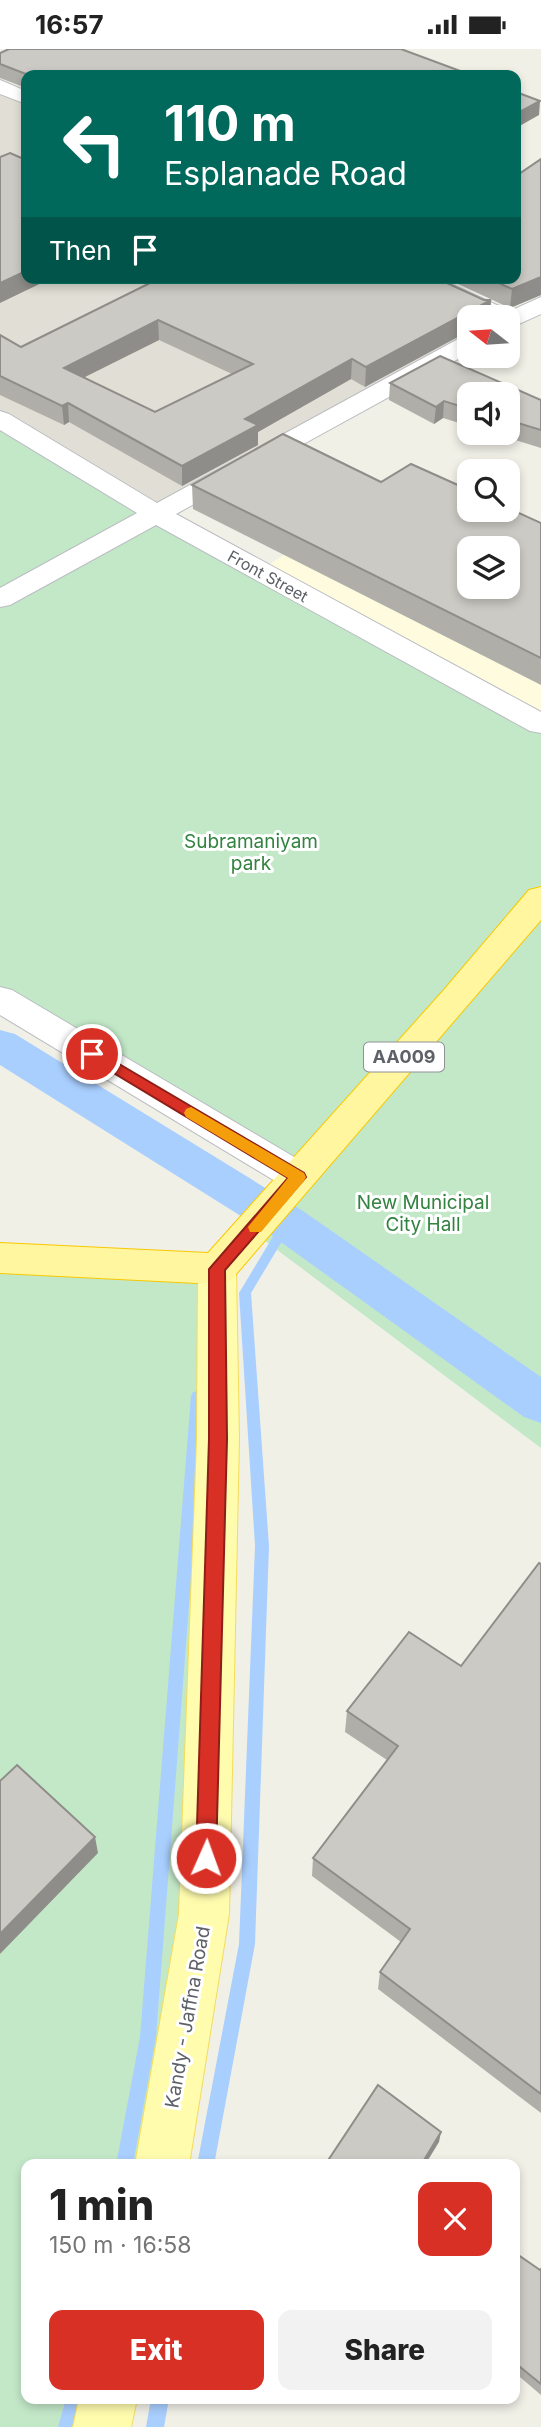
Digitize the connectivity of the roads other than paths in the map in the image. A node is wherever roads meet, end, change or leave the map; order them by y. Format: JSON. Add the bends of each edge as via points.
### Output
{"nodes":[{"id":1,"x":0,"y":86,"type":"edge"},
{"id":2,"x":21,"y":96,"type":"edge"},
{"id":3,"x":432,"y":284,"type":"edge"},
{"id":4,"x":541,"y":304,"type":"edge"},
{"id":5,"x":477,"y":305,"type":"edge"},
{"id":6,"x":520,"y":313,"type":"edge"},
{"id":7,"x":520,"y":325,"type":"edge"},
{"id":8,"x":541,"y":335,"type":"edge"},
{"id":9,"x":457,"y":350,"type":"edge"},
{"id":10,"x":0,"y":419,"type":"edge"},
{"id":11,"x":157,"y":514,"type":"junction"},
{"id":12,"x":0,"y":599,"type":"edge"},
{"id":13,"x":541,"y":724,"type":"edge"},
{"id":14,"x":541,"y":898,"type":"edge"},
{"id":15,"x":0,"y":999,"type":"edge"},
{"id":16,"x":298,"y":1177,"type":"junction"},
{"id":17,"x":0,"y":1258,"type":"edge"},
{"id":18,"x":217,"y":1269,"type":"junction"},
{"id":19,"x":163,"y":2159,"type":"edge"},
{"id":20,"x":107,"y":2404,"type":"edge"},
{"id":21,"x":102,"y":2427,"type":"edge"}],
"edges":[{"from":1,"to":2,"type":"street"},
{"from":3,"to":5,"type":"street"},
{"from":4,"to":6,"type":"street"},
{"from":7,"to":8,"type":"street"},
{"from":9,"to":11,"type":"street"},
{"from":10,"to":11,"type":"street","name":"Front Street"},
{"from":11,"to":12,"type":"street"},
{"from":11,"to":13,"type":"street","name":"Front Street"},
{"from":14,"to":16,"type":"highway","number":"AA009"},
{"from":15,"to":16,"type":"street"},
{"from":16,"to":18,"type":"highway","number":"AA009"},
{"from":17,"to":18,"type":"highway"},
{"from":18,"to":19,"type":"main road","name":"Kandy - Jaffna Road","via":[[218,1439],[204,1914]]},
{"from":20,"to":21,"type":"main road"}]}
